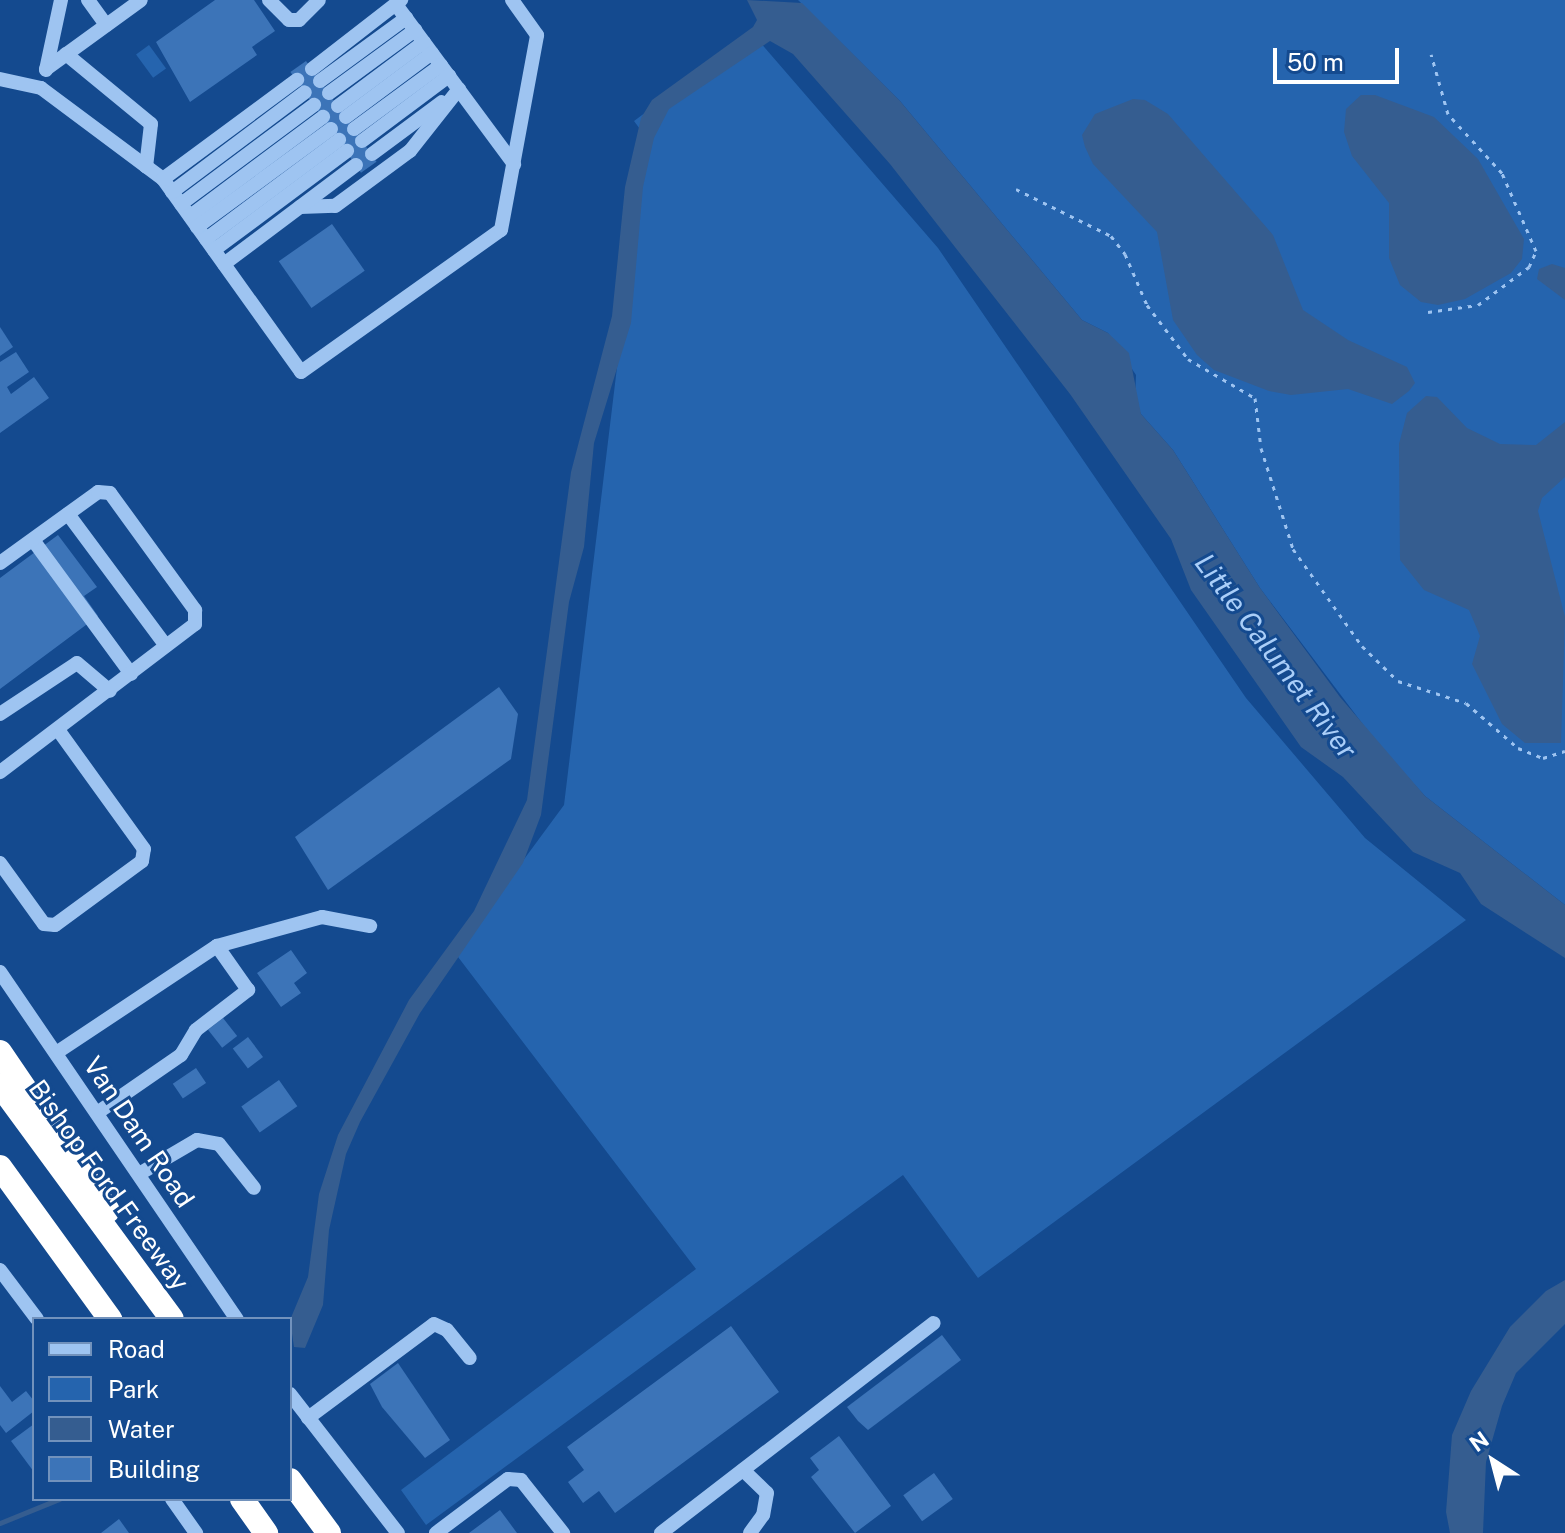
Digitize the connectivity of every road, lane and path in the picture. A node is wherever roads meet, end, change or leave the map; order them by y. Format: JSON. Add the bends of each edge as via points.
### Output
{"nodes":[{"id":1,"x":61,"y":0,"type":"edge"},
{"id":2,"x":88,"y":0,"type":"edge"},
{"id":3,"x":113,"y":0,"type":"edge"},
{"id":4,"x":141,"y":0,"type":"edge"},
{"id":5,"x":269,"y":0,"type":"edge"},
{"id":6,"x":319,"y":0,"type":"edge"},
{"id":7,"x":512,"y":0,"type":"edge"},
{"id":8,"x":123,"y":13,"type":"junction"},
{"id":9,"x":106,"y":25,"type":"junction"},
{"id":10,"x":421,"y":36,"type":"edge"},
{"id":11,"x":66,"y":54,"type":"junction"},
{"id":12,"x":1431,"y":54,"type":"dead end"},
{"id":13,"x":46,"y":69,"type":"junction"},
{"id":14,"x":0,"y":79,"type":"edge"},
{"id":15,"x":41,"y":88,"type":"junction"},
{"id":16,"x":459,"y":89,"type":"junction"},
{"id":17,"x":372,"y":154,"type":"dead end"},
{"id":18,"x":514,"y":164,"type":"junction"},
{"id":19,"x":356,"y":165,"type":"dead end"},
{"id":20,"x":146,"y":167,"type":"junction"},
{"id":21,"x":1016,"y":189,"type":"dead end"},
{"id":22,"x":300,"y":207,"type":"junction"},
{"id":23,"x":189,"y":215,"type":"junction"},
{"id":24,"x":224,"y":264,"type":"junction"},
{"id":25,"x":1428,"y":312,"type":"dead end"},
{"id":26,"x":68,"y":514,"type":"junction"},
{"id":27,"x":33,"y":540,"type":"junction"},
{"id":28,"x":0,"y":563,"type":"edge"},
{"id":29,"x":166,"y":646,"type":"junction"},
{"id":30,"x":131,"y":674,"type":"junction"},
{"id":31,"x":110,"y":691,"type":"junction"},
{"id":32,"x":0,"y":714,"type":"edge"},
{"id":33,"x":59,"y":731,"type":"junction"},
{"id":34,"x":1565,"y":751,"type":"edge"},
{"id":35,"x":0,"y":772,"type":"edge"},
{"id":36,"x":0,"y":863,"type":"edge"},
{"id":37,"x":370,"y":926,"type":"dead end"},
{"id":38,"x":217,"y":946,"type":"junction"},
{"id":39,"x":0,"y":972,"type":"edge"},
{"id":40,"x":0,"y":1052,"type":"edge"},
{"id":41,"x":56,"y":1053,"type":"junction"},
{"id":42,"x":0,"y":1085,"type":"edge"},
{"id":43,"x":97,"y":1113,"type":"junction"},
{"id":44,"x":0,"y":1167,"type":"edge"},
{"id":45,"x":139,"y":1174,"type":"junction"},
{"id":46,"x":0,"y":1183,"type":"edge"},
{"id":47,"x":254,"y":1188,"type":"dead end"},
{"id":48,"x":56,"y":1244,"type":"junction"},
{"id":49,"x":0,"y":1270,"type":"edge"},
{"id":50,"x":152,"y":1291,"type":"junction"},
{"id":51,"x":35,"y":1317,"type":"edge"},
{"id":52,"x":109,"y":1317,"type":"edge"},
{"id":53,"x":171,"y":1317,"type":"edge"},
{"id":54,"x":236,"y":1317,"type":"edge"},
{"id":55,"x":934,"y":1323,"type":"dead end"},
{"id":56,"x":470,"y":1358,"type":"dead end"},
{"id":57,"x":292,"y":1397,"type":"edge"},
{"id":58,"x":308,"y":1418,"type":"junction"},
{"id":59,"x":743,"y":1470,"type":"junction"},
{"id":60,"x":292,"y":1483,"type":"edge"},
{"id":61,"x":173,"y":1501,"type":"edge"},
{"id":62,"x":243,"y":1501,"type":"edge"},
{"id":63,"x":196,"y":1533,"type":"edge"},
{"id":64,"x":266,"y":1533,"type":"edge"},
{"id":65,"x":329,"y":1533,"type":"edge"},
{"id":66,"x":398,"y":1533,"type":"edge"},
{"id":67,"x":436,"y":1533,"type":"edge"},
{"id":68,"x":563,"y":1533,"type":"edge"},
{"id":69,"x":661,"y":1533,"type":"edge"},
{"id":70,"x":750,"y":1533,"type":"edge"}],
"edges":[{"from":1,"to":13,"type":"street"},
{"from":2,"to":9,"type":"street"},
{"from":3,"to":8,"type":"street"},
{"from":4,"to":8,"type":"street"},
{"from":5,"to":6,"type":"street","via":[[289,20],[299,20]]},
{"from":7,"to":18,"type":"street","via":[[537,35]]},
{"from":8,"to":9,"type":"street"},
{"from":9,"to":11,"type":"street"},
{"from":10,"to":10,"type":"street","via":[[320,81]]},
{"from":10,"to":10,"type":"street","via":[[350,123]]},
{"from":10,"to":16,"type":"street"},
{"from":11,"to":13,"type":"street"},
{"from":11,"to":20,"type":"street","via":[[151,124]]},
{"from":12,"to":25,"type":"path","via":[[1448,114],[1502,173],[1536,251],[1529,267],[1478,305]]},
{"from":13,"to":15,"type":"street"},
{"from":14,"to":15,"type":"street"},
{"from":15,"to":20,"type":"street"},
{"from":16,"to":17,"type":"street"},
{"from":16,"to":18,"type":"street"},
{"from":16,"to":22,"type":"street","via":[[410,151],[335,206]]},
{"from":18,"to":24,"type":"street","via":[[501,230],[301,372]]},
{"from":19,"to":22,"type":"street"},
{"from":20,"to":23,"type":"street"},
{"from":21,"to":34,"type":"path","via":[[1111,236],[1147,305],[1188,359],[1255,398],[1261,448],[1293,549],[1362,646],[1398,681],[1466,703],[1518,748],[1543,758]]},
{"from":22,"to":24,"type":"street"},
{"from":23,"to":23,"type":"street","via":[[335,134]]},
{"from":23,"to":23,"type":"street","via":[[305,92]]},
{"from":23,"to":24,"type":"street"},
{"from":26,"to":27,"type":"street"},
{"from":26,"to":29,"type":"street"},
{"from":26,"to":29,"type":"street","via":[[98,492],[110,493],[195,610],[195,624]]},
{"from":27,"to":28,"type":"street"},
{"from":27,"to":30,"type":"street"},
{"from":29,"to":30,"type":"street"},
{"from":30,"to":31,"type":"street"},
{"from":31,"to":32,"type":"street","via":[[77,663]]},
{"from":31,"to":33,"type":"street"},
{"from":33,"to":35,"type":"street"},
{"from":33,"to":36,"type":"street","via":[[144,849],[142,861],[55,925],[44,924]]},
{"from":37,"to":38,"type":"street","via":[[322,917]]},
{"from":38,"to":41,"type":"street"},
{"from":38,"to":43,"type":"street","via":[[248,990],[196,1030],[181,1055]]},
{"from":39,"to":41,"type":"street","name":"Van Dam Road"},
{"from":40,"to":50,"type":"highway","via":[[90,1178]]},
{"from":41,"to":43,"type":"street","name":"Van Dam Road"},
{"from":42,"to":50,"type":"highway","name":"Bishop Ford Freeway"},
{"from":43,"to":45,"type":"street","name":"Van Dam Road"},
{"from":44,"to":48,"type":"highway"},
{"from":45,"to":47,"type":"street","via":[[197,1140],[219,1144]]},
{"from":45,"to":54,"type":"street","name":"Van Dam Road"},
{"from":46,"to":48,"type":"highway"},
{"from":48,"to":52,"type":"highway"},
{"from":49,"to":51,"type":"street"},
{"from":50,"to":53,"type":"highway","name":"Bishop Ford Freeway"},
{"from":55,"to":59,"type":"street"},
{"from":56,"to":58,"type":"street","via":[[447,1330],[434,1324]]},
{"from":57,"to":58,"type":"street"},
{"from":58,"to":66,"type":"street"},
{"from":59,"to":69,"type":"street"},
{"from":59,"to":70,"type":"street","via":[[767,1493],[763,1515]]},
{"from":60,"to":65,"type":"highway"},
{"from":61,"to":63,"type":"street"},
{"from":62,"to":64,"type":"highway"},
{"from":67,"to":68,"type":"street","via":[[508,1479],[521,1480]]}]}
